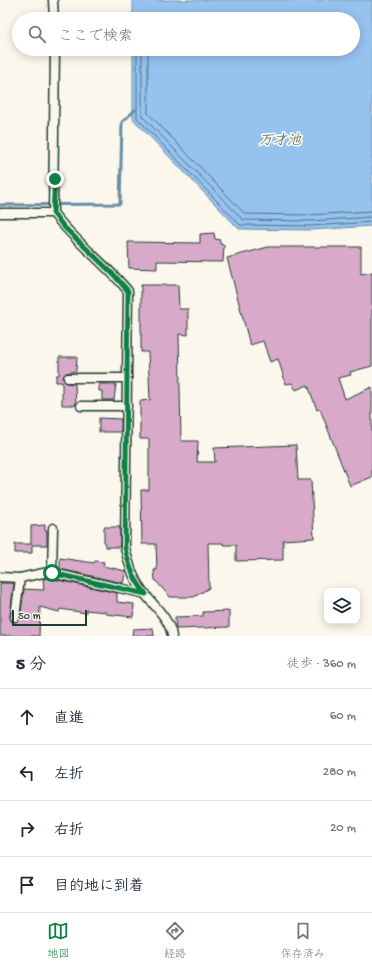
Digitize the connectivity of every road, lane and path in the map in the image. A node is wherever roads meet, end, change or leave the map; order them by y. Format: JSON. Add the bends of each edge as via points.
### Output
{"nodes":[{"id":1,"x":53,"y":0,"type":"edge"},
{"id":2,"x":54,"y":12,"type":"edge"},
{"id":3,"x":55,"y":56,"type":"edge"},
{"id":4,"x":0,"y":213,"type":"edge"},
{"id":5,"x":53,"y":213,"type":"junction"},
{"id":6,"x":68,"y":378,"type":"dead end"},
{"id":7,"x":127,"y":378,"type":"junction"},
{"id":8,"x":81,"y":406,"type":"dead end"},
{"id":9,"x":126,"y":406,"type":"junction"},
{"id":10,"x":53,"y":528,"type":"dead end"},
{"id":11,"x":52,"y":573,"type":"junction"},
{"id":12,"x":0,"y":577,"type":"edge"},
{"id":13,"x":20,"y":578,"type":"junction"},
{"id":14,"x":146,"y":594,"type":"junction"},
{"id":15,"x":15,"y":617,"type":"dead end"},
{"id":16,"x":172,"y":636,"type":"edge"}],
"edges":[{"from":1,"to":2,"type":"street"},
{"from":3,"to":5,"type":"street"},
{"from":4,"to":5,"type":"street"},
{"from":5,"to":7,"type":"street","via":[[128,291]]},
{"from":6,"to":7,"type":"street"},
{"from":7,"to":9,"type":"street"},
{"from":8,"to":9,"type":"street"},
{"from":9,"to":14,"type":"street","via":[[125,548],[129,566]]},
{"from":10,"to":11,"type":"street"},
{"from":11,"to":13,"type":"street"},
{"from":11,"to":14,"type":"street"},
{"from":12,"to":13,"type":"street"},
{"from":13,"to":15,"type":"street"},
{"from":14,"to":16,"type":"street","via":[[170,625]]}]}
